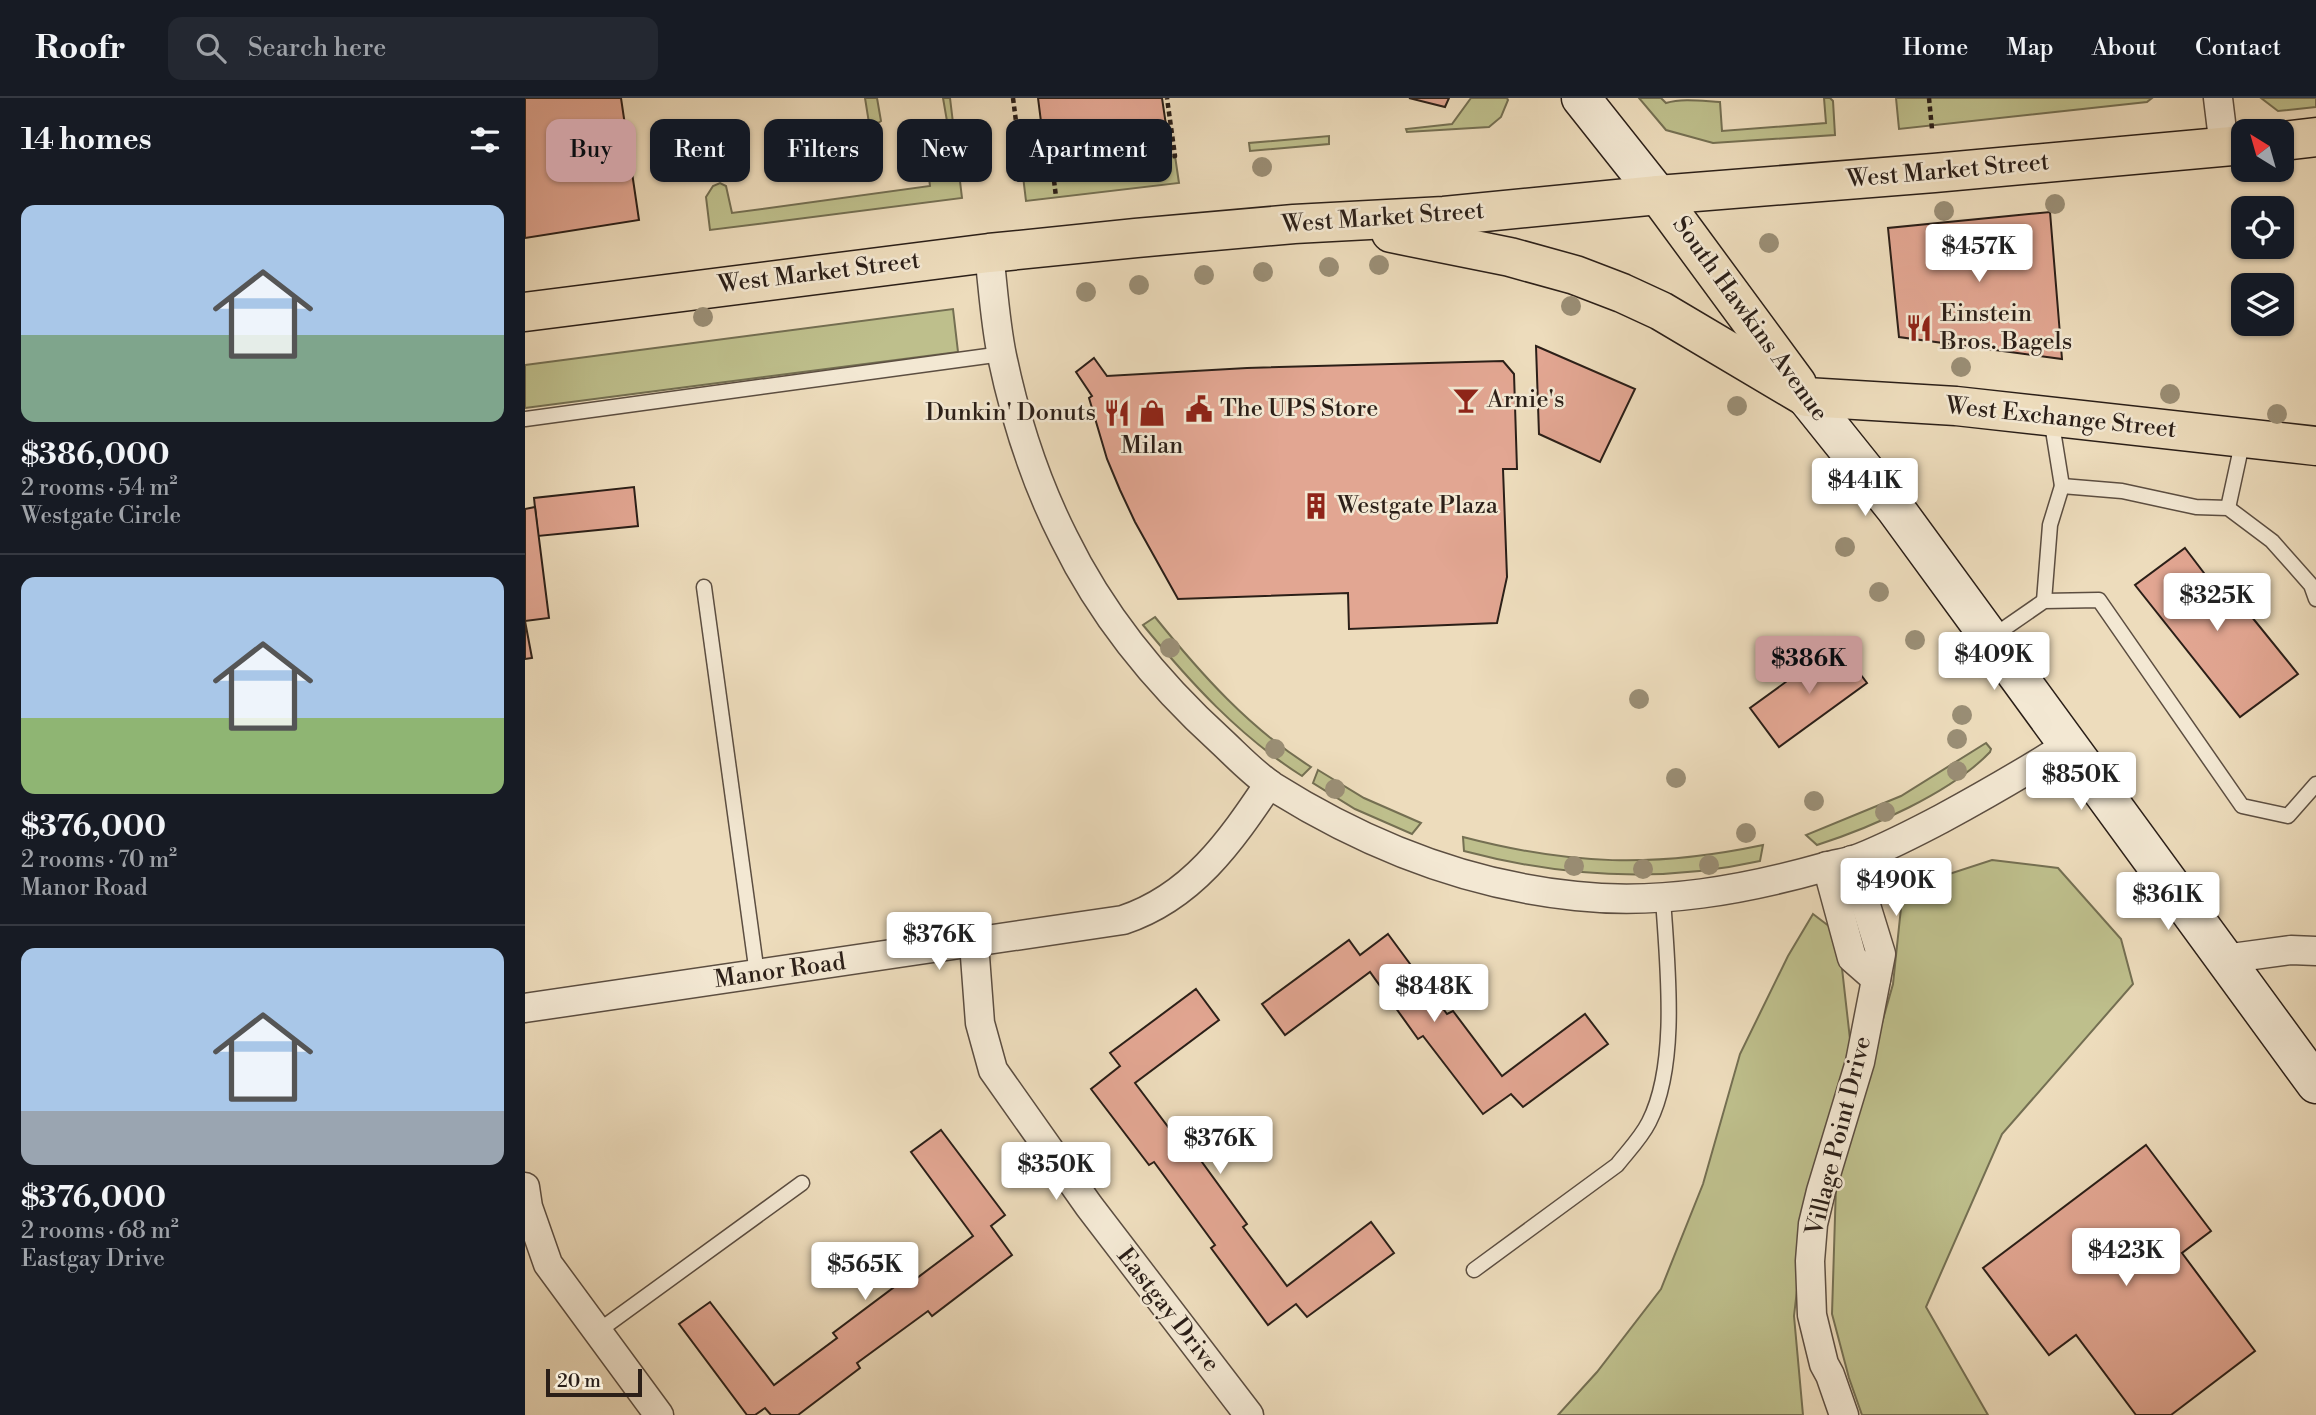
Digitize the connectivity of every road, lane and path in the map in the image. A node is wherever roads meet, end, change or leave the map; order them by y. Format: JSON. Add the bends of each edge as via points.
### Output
{"nodes":[{"id":1,"x":1013,"y":98,"type":"edge"},
{"id":2,"x":1167,"y":98,"type":"edge"},
{"id":3,"x":1581,"y":98,"type":"edge"},
{"id":4,"x":1929,"y":98,"type":"edge"},
{"id":5,"x":2218,"y":98,"type":"edge"},
{"id":6,"x":1016,"y":119,"type":"edge"},
{"id":7,"x":1170,"y":119,"type":"edge"},
{"id":8,"x":1932,"y":129,"type":"dead end"},
{"id":9,"x":1172,"y":134,"type":"edge"},
{"id":10,"x":2231,"y":137,"type":"edge"},
{"id":11,"x":2316,"y":137,"type":"edge"},
{"id":12,"x":2294,"y":140,"type":"edge"},
{"id":13,"x":2231,"y":146,"type":"edge"},
{"id":14,"x":1172,"y":156,"type":"edge"},
{"id":15,"x":1054,"y":182,"type":"edge"},
{"id":16,"x":1658,"y":195,"type":"junction"},
{"id":17,"x":1056,"y":197,"type":"dead end"},
{"id":18,"x":1337,"y":222,"type":"junction"},
{"id":19,"x":989,"y":253,"type":"junction"},
{"id":20,"x":525,"y":312,"type":"edge"},
{"id":21,"x":1002,"y":354,"type":"junction"},
{"id":22,"x":1806,"y":397,"type":"junction"},
{"id":23,"x":2051,"y":417,"type":"junction"},
{"id":24,"x":525,"y":419,"type":"edge"},
{"id":25,"x":2243,"y":438,"type":"junction"},
{"id":26,"x":2316,"y":446,"type":"edge"},
{"id":27,"x":2061,"y":486,"type":"junction"},
{"id":28,"x":2228,"y":508,"type":"junction"},
{"id":29,"x":704,"y":587,"type":"dead end"},
{"id":30,"x":2316,"y":599,"type":"edge"},
{"id":31,"x":2044,"y":601,"type":"junction"},
{"id":32,"x":1991,"y":638,"type":"junction"},
{"id":33,"x":2069,"y":744,"type":"junction"},
{"id":34,"x":1269,"y":784,"type":"junction"},
{"id":35,"x":2316,"y":785,"type":"edge"},
{"id":36,"x":1840,"y":863,"type":"junction"},
{"id":37,"x":1663,"y":898,"type":"junction"},
{"id":38,"x":974,"y":943,"type":"junction"},
{"id":39,"x":2316,"y":951,"type":"edge"},
{"id":40,"x":2224,"y":959,"type":"junction"},
{"id":41,"x":757,"y":974,"type":"junction"},
{"id":42,"x":525,"y":1008,"type":"edge"},
{"id":43,"x":2316,"y":1084,"type":"edge"},
{"id":44,"x":802,"y":1183,"type":"dead end"},
{"id":45,"x":527,"y":1205,"type":"edge"},
{"id":46,"x":1474,"y":1270,"type":"dead end"},
{"id":47,"x":597,"y":1332,"type":"junction"},
{"id":48,"x":659,"y":1415,"type":"edge"},
{"id":49,"x":1249,"y":1415,"type":"edge"},
{"id":50,"x":1844,"y":1415,"type":"edge"}],
"edges":[{"from":1,"to":6,"type":"path"},
{"from":2,"to":7,"type":"path"},
{"from":3,"to":16,"type":"main road"},
{"from":4,"to":8,"type":"path"},
{"from":5,"to":10,"type":"street"},
{"from":9,"to":14,"type":"path"},
{"from":11,"to":12,"type":"main road"},
{"from":13,"to":16,"type":"main road","name":"West Market Street"},
{"from":15,"to":17,"type":"path"},
{"from":16,"to":18,"type":"main road","name":"West Market Street"},
{"from":16,"to":22,"type":"main road","name":"South Hawkins Avenue"},
{"from":18,"to":19,"type":"main road","name":"West Market Street"},
{"from":18,"to":22,"type":"main road","via":[[1510,257],[1598,284],[1661,311]]},
{"from":19,"to":20,"type":"main road","name":"West Market Street"},
{"from":19,"to":21,"type":"street"},
{"from":21,"to":24,"type":"lane"},
{"from":21,"to":34,"type":"street","via":[[1045,498],[1094,591],[1154,675]]},
{"from":22,"to":23,"type":"main road","name":"West Exchange Street"},
{"from":22,"to":32,"type":"main road","name":"South Hawkins Avenue"},
{"from":23,"to":25,"type":"main road","name":"West Exchange Street"},
{"from":23,"to":27,"type":"lane"},
{"from":25,"to":26,"type":"main road","name":"West Exchange Street"},
{"from":25,"to":28,"type":"lane"},
{"from":27,"to":28,"type":"lane"},
{"from":27,"to":31,"type":"lane","via":[[2050,525]]},
{"from":28,"to":30,"type":"lane","via":[[2273,541],[2311,585]]},
{"from":29,"to":41,"type":"lane"},
{"from":31,"to":32,"type":"lane"},
{"from":31,"to":35,"type":"lane","via":[[2099,600],[2242,806],[2288,816]]},
{"from":32,"to":33,"type":"main road","name":"South Hawkins Avenue"},
{"from":33,"to":36,"type":"street","via":[[2010,782],[1898,841]]},
{"from":33,"to":40,"type":"main road","name":"South Hawkins Avenue"},
{"from":34,"to":37,"type":"street","via":[[1364,837],[1470,877],[1578,897]]},
{"from":34,"to":38,"type":"street","name":"Manor Road","via":[[1231,840],[1198,876],[1148,911],[1123,920]]},
{"from":36,"to":37,"type":"street","via":[[1724,891]]},
{"from":36,"to":50,"type":"street","name":"Village Point Drive","via":[[1852,958],[1876,979],[1860,1062],[1813,1224],[1810,1261],[1812,1315],[1824,1364]]},
{"from":37,"to":46,"type":"lane","via":[[1668,1023],[1664,1068],[1649,1121],[1617,1165]]},
{"from":38,"to":41,"type":"street","name":"Manor Road"},
{"from":38,"to":49,"type":"street","name":"Eastgay Drive","via":[[980,1023],[993,1070],[1089,1206]]},
{"from":39,"to":40,"type":"street"},
{"from":40,"to":43,"type":"main road","name":"South Hawkins Avenue"},
{"from":41,"to":42,"type":"street","name":"Manor Road"},
{"from":44,"to":47,"type":"lane"},
{"from":45,"to":47,"type":"street","via":[[548,1264]]},
{"from":47,"to":48,"type":"street"}]}
